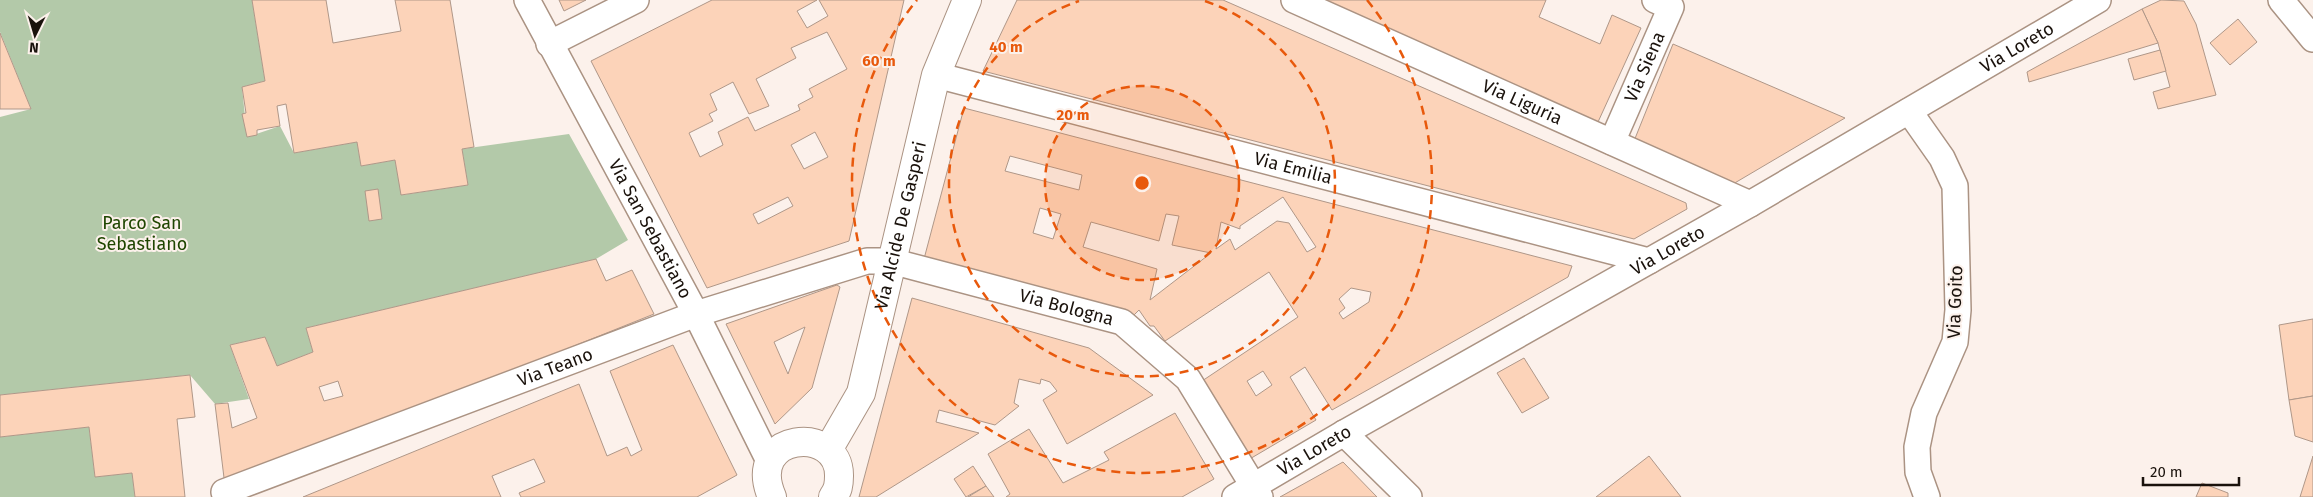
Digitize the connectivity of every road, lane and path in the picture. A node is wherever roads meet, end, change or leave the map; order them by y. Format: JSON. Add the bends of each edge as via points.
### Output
{"nodes":[{"id":1,"x":527,"y":0,"type":"edge"},
{"id":2,"x":636,"y":0,"type":"edge"},
{"id":3,"x":967,"y":0,"type":"edge"},
{"id":4,"x":1294,"y":0,"type":"edge"},
{"id":5,"x":1655,"y":0,"type":"edge"},
{"id":6,"x":2098,"y":0,"type":"edge"},
{"id":7,"x":2281,"y":0,"type":"edge"},
{"id":8,"x":2313,"y":39,"type":"edge"},
{"id":9,"x":549,"y":44,"type":"junction"},
{"id":10,"x":936,"y":75,"type":"junction"},
{"id":11,"x":1909,"y":111,"type":"junction"},
{"id":12,"x":1612,"y":142,"type":"junction"},
{"id":13,"x":1750,"y":204,"type":"junction"},
{"id":14,"x":891,"y":260,"type":"junction"},
{"id":15,"x":1649,"y":261,"type":"junction"},
{"id":16,"x":696,"y":314,"type":"junction"},
{"id":17,"x":1344,"y":433,"type":"junction"},
{"id":18,"x":828,"y":450,"type":"junction"},
{"id":19,"x":769,"y":461,"type":"junction"},
{"id":20,"x":224,"y":492,"type":"dead end"},
{"id":21,"x":1249,"y":493,"type":"edge"},
{"id":22,"x":772,"y":497,"type":"edge"},
{"id":23,"x":833,"y":497,"type":"edge"},
{"id":24,"x":1409,"y":497,"type":"edge"},
{"id":25,"x":1927,"y":497,"type":"edge"}],
"edges":[{"from":1,"to":9,"type":"street","name":"Via San Sebastiano"},
{"from":2,"to":9,"type":"street"},
{"from":3,"to":10,"type":"main road","name":"Via Alcide De Gasperi"},
{"from":4,"to":12,"type":"street","name":"Via Liguria"},
{"from":5,"to":12,"type":"street","name":"Via Siena","via":[[1671,7]]},
{"from":6,"to":11,"type":"street","name":"Via Loreto"},
{"from":7,"to":8,"type":"street"},
{"from":9,"to":16,"type":"street","name":"Via San Sebastiano"},
{"from":10,"to":14,"type":"main road","name":"Via Alcide De Gasperi"},
{"from":10,"to":15,"type":"street","name":"Via Emilia"},
{"from":11,"to":13,"type":"street","name":"Via Loreto"},
{"from":11,"to":25,"type":"street","name":"Via Goito","via":[[1942,158],[1955,186],[1956,342],[1924,413],[1917,447],[1918,472]]},
{"from":12,"to":13,"type":"street","name":"Via Liguria"},
{"from":13,"to":15,"type":"street","name":"Via Loreto"},
{"from":14,"to":16,"type":"street","name":"Via Teano","via":[[867,261]]},
{"from":14,"to":18,"type":"main road","name":"Via Alcide De Gasperi","via":[[861,392]]},
{"from":14,"to":21,"type":"street","name":"Via Bologna","via":[[1122,322],[1188,379]]},
{"from":15,"to":17,"type":"street","name":"Via Loreto"},
{"from":16,"to":19,"type":"street","name":"Via San Sebastiano"},
{"from":16,"to":20,"type":"street","name":"Via Teano"},
{"from":17,"to":21,"type":"street","name":"Via Loreto"},
{"from":17,"to":24,"type":"street"},
{"from":18,"to":19,"type":"main road","via":[[808,440],[785,444]]},
{"from":18,"to":23,"type":"main road","via":[[839,468],[838,490]]},
{"from":19,"to":22,"type":"main road","via":[[766,482]]}]}
